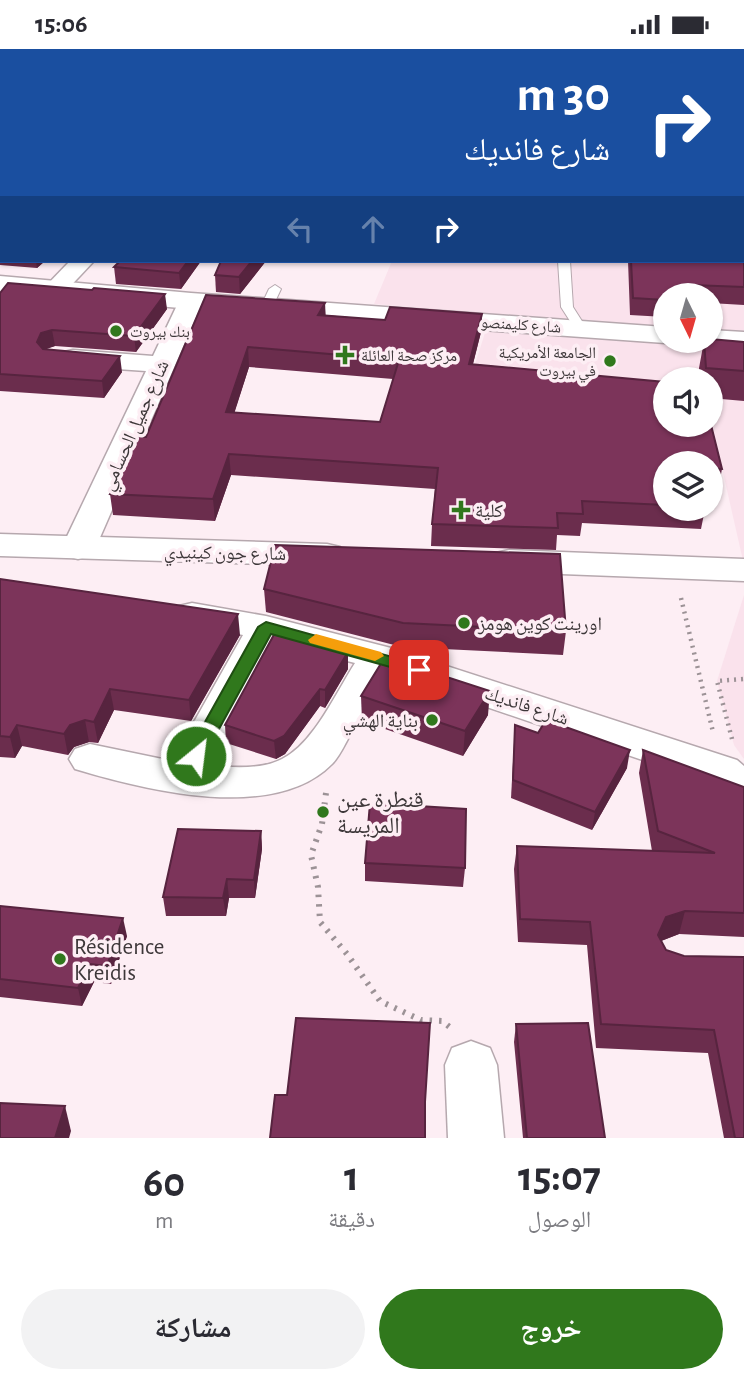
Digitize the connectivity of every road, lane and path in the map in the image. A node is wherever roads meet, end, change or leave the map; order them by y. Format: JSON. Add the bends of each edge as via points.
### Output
{"nodes":[{"id":1,"x":68,"y":263,"type":"edge"},
{"id":2,"x":80,"y":263,"type":"edge"},
{"id":3,"x":564,"y":263,"type":"edge"},
{"id":4,"x":0,"y":284,"type":"edge"},
{"id":5,"x":48,"y":289,"type":"junction"},
{"id":6,"x":191,"y":301,"type":"junction"},
{"id":7,"x":581,"y":329,"type":"junction"},
{"id":8,"x":653,"y":334,"type":"edge"},
{"id":9,"x":723,"y":339,"type":"edge"},
{"id":10,"x":744,"y":341,"type":"edge"},
{"id":11,"x":55,"y":356,"type":"edge"},
{"id":12,"x":161,"y":364,"type":"junction"},
{"id":13,"x":0,"y":545,"type":"edge"},
{"id":14,"x":78,"y":549,"type":"junction"},
{"id":15,"x":355,"y":556,"type":"edge"},
{"id":16,"x":479,"y":560,"type":"edge"},
{"id":17,"x":673,"y":567,"type":"junction"},
{"id":18,"x":744,"y":570,"type":"edge"},
{"id":19,"x":161,"y":608,"type":"edge"},
{"id":20,"x":266,"y":627,"type":"junction"},
{"id":21,"x":377,"y":656,"type":"junction"},
{"id":22,"x":744,"y":679,"type":"edge"},
{"id":23,"x":90,"y":759,"type":"dead end"},
{"id":24,"x":733,"y":768,"type":"edge"},
{"id":25,"x":290,"y":772,"type":"junction"},
{"id":26,"x":184,"y":777,"type":"junction"},
{"id":27,"x":471,"y":1065,"type":"joint"},
{"id":28,"x":476,"y":1138,"type":"edge"}],
"edges":[{"from":1,"to":5,"type":"street"},
{"from":2,"to":5,"type":"street"},
{"from":3,"to":7,"type":"lane","via":[[567,307]]},
{"from":4,"to":5,"type":"street","name":"شارع كليمنصو"},
{"from":5,"to":6,"type":"street","name":"شارع كليمنصو"},
{"from":6,"to":7,"type":"street","name":"شارع كليمنصو","via":[[271,297]]},
{"from":6,"to":12,"type":"street","name":"شارع جميل الحسامي"},
{"from":7,"to":8,"type":"street","name":"شارع كليمنصو"},
{"from":9,"to":10,"type":"street"},
{"from":11,"to":12,"type":"street"},
{"from":12,"to":14,"type":"street","name":"شارع جميل الحسامي"},
{"from":13,"to":14,"type":"street","name":"شارع جون كينيدي"},
{"from":14,"to":15,"type":"street","name":"شارع جون كينيدي"},
{"from":16,"to":17,"type":"street"},
{"from":17,"to":18,"type":"street"},
{"from":17,"to":24,"type":"path"},
{"from":19,"to":20,"type":"street","name":"شارع فانديك"},
{"from":20,"to":21,"type":"street","name":"شارع فانديك"},
{"from":20,"to":26,"type":"street"},
{"from":21,"to":24,"type":"street","name":"شارع فانديك"},
{"from":21,"to":25,"type":"street","via":[[319,753]]},
{"from":22,"to":24,"type":"path","via":[[717,681]]},
{"from":23,"to":26,"type":"street"},
{"from":25,"to":26,"type":"street","via":[[250,782]]},
{"from":25,"to":27,"type":"path","via":[[326,792],[322,824],[311,855],[320,922],[380,1002],[421,1020],[442,1021],[460,1035]]},
{"from":27,"to":28,"type":"street"}]}
